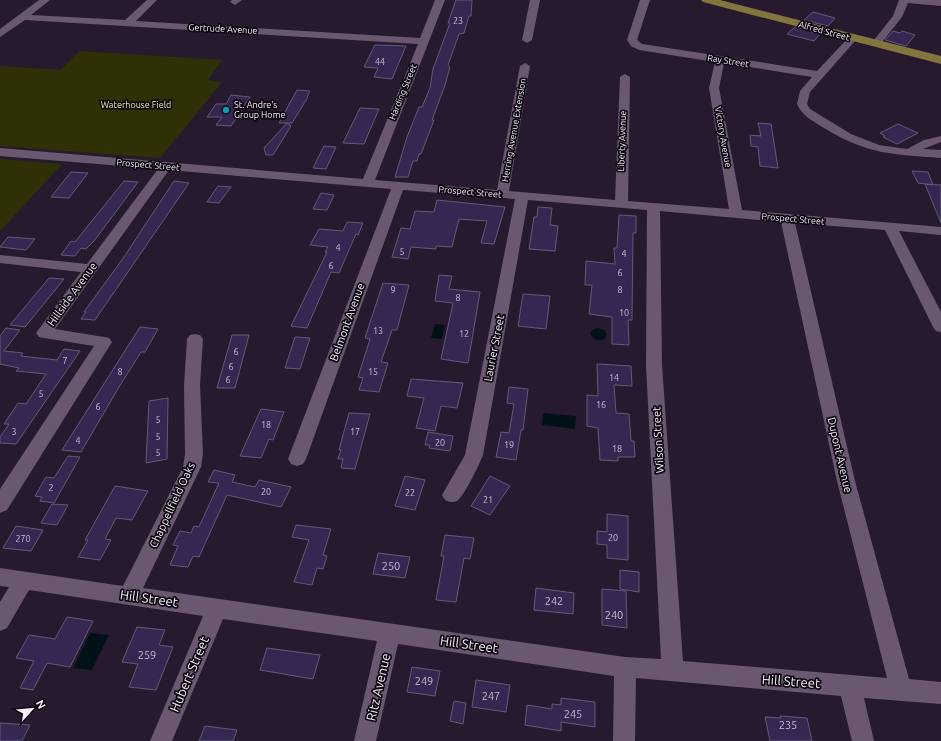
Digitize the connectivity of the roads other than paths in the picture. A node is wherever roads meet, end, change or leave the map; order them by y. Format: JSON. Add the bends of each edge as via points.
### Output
{"nodes":[{"id":1,"x":45,"y":0,"type":"edge"},
{"id":2,"x":152,"y":0,"type":"edge"},
{"id":3,"x":440,"y":0,"type":"edge"},
{"id":4,"x":535,"y":0,"type":"edge"},
{"id":5,"x":645,"y":0,"type":"edge"},
{"id":6,"x":707,"y":0,"type":"edge"},
{"id":7,"x":904,"y":0,"type":"edge"},
{"id":8,"x":941,"y":3,"type":"edge"},
{"id":9,"x":23,"y":17,"type":"junction"},
{"id":10,"x":128,"y":23,"type":"junction"},
{"id":11,"x":0,"y":34,"type":"edge"},
{"id":12,"x":853,"y":38,"type":"junction"},
{"id":13,"x":527,"y":40,"type":"dead end"},
{"id":14,"x":423,"y":42,"type":"junction"},
{"id":15,"x":876,"y":44,"type":"junction"},
{"id":16,"x":720,"y":60,"type":"junction"},
{"id":17,"x":941,"y":60,"type":"edge"},
{"id":18,"x":525,"y":66,"type":"dead end"},
{"id":19,"x":820,"y":75,"type":"junction"},
{"id":20,"x":625,"y":77,"type":"dead end"},
{"id":21,"x":941,"y":139,"type":"edge"},
{"id":22,"x":911,"y":151,"type":"junction"},
{"id":23,"x":0,"y":152,"type":"edge"},
{"id":24,"x":941,"y":154,"type":"edge"},
{"id":25,"x":166,"y":166,"type":"junction"},
{"id":26,"x":367,"y":183,"type":"junction"},
{"id":27,"x":398,"y":186,"type":"junction"},
{"id":28,"x":502,"y":194,"type":"junction"},
{"id":29,"x":522,"y":196,"type":"junction"},
{"id":30,"x":620,"y":204,"type":"junction"},
{"id":31,"x":653,"y":207,"type":"junction"},
{"id":32,"x":736,"y":214,"type":"junction"},
{"id":33,"x":787,"y":218,"type":"junction"},
{"id":34,"x":890,"y":227,"type":"junction"},
{"id":35,"x":941,"y":231,"type":"edge"},
{"id":36,"x":0,"y":259,"type":"edge"},
{"id":37,"x":91,"y":269,"type":"junction"},
{"id":38,"x":941,"y":327,"type":"edge"},
{"id":39,"x":195,"y":339,"type":"dead end"},
{"id":40,"x":297,"y":459,"type":"dead end"},
{"id":41,"x":451,"y":495,"type":"dead end"},
{"id":42,"x":0,"y":505,"type":"edge"},
{"id":43,"x":0,"y":577,"type":"edge"},
{"id":44,"x":24,"y":580,"type":"junction"},
{"id":45,"x":130,"y":595,"type":"junction"},
{"id":46,"x":217,"y":608,"type":"junction"},
{"id":47,"x":0,"y":621,"type":"edge"},
{"id":48,"x":390,"y":632,"type":"junction"},
{"id":49,"x":625,"y":667,"type":"junction"},
{"id":50,"x":673,"y":672,"type":"junction"},
{"id":51,"x":850,"y":686,"type":"junction"},
{"id":52,"x":901,"y":689,"type":"junction"},
{"id":53,"x":941,"y":692,"type":"edge"},
{"id":54,"x":161,"y":741,"type":"edge"},
{"id":55,"x":365,"y":741,"type":"edge"},
{"id":56,"x":624,"y":741,"type":"edge"},
{"id":57,"x":863,"y":741,"type":"edge"}],
"edges":[{"from":1,"to":9,"type":"street"},
{"from":2,"to":10,"type":"street"},
{"from":3,"to":14,"type":"street","name":"Harding Street"},
{"from":4,"to":13,"type":"street"},
{"from":5,"to":16,"type":"street","name":"Ray Street","via":[[632,40],[634,44],[642,48]]},
{"from":6,"to":12,"type":"main road","name":"Alfred Street"},
{"from":7,"to":8,"type":"street"},
{"from":7,"to":15,"type":"street","via":[[898,14]]},
{"from":9,"to":10,"type":"street","name":"Gertrude Avenue"},
{"from":9,"to":11,"type":"street"},
{"from":10,"to":14,"type":"street","name":"Gertrude Avenue"},
{"from":12,"to":15,"type":"main road","name":"Alfred Street"},
{"from":12,"to":19,"type":"street"},
{"from":14,"to":26,"type":"street","name":"Harding Street"},
{"from":15,"to":17,"type":"main road","name":"Alfred Street"},
{"from":16,"to":19,"type":"street","name":"Ray Street"},
{"from":16,"to":32,"type":"street","name":"Victory Avenue","via":[[714,88]]},
{"from":18,"to":28,"type":"street","name":"Herring Avenue Extension"},
{"from":19,"to":22,"type":"street","via":[[803,96],[802,104],[807,113],[868,146]]},
{"from":20,"to":30,"type":"street","name":"Liberty Avenue"},
{"from":21,"to":22,"type":"street","via":[[928,142]]},
{"from":22,"to":24,"type":"street"},
{"from":23,"to":25,"type":"street","name":"Prospect Street"},
{"from":25,"to":26,"type":"street","name":"Prospect Street"},
{"from":25,"to":37,"type":"street","name":"Hillside Avenue"},
{"from":26,"to":27,"type":"street","name":"Prospect Street"},
{"from":27,"to":28,"type":"street","name":"Prospect Street"},
{"from":27,"to":40,"type":"street","name":"Belmont Avenue"},
{"from":28,"to":29,"type":"street","name":"Prospect Street"},
{"from":29,"to":30,"type":"street","name":"Prospect Street"},
{"from":29,"to":41,"type":"street","name":"Laurier Street","via":[[474,455]]},
{"from":30,"to":31,"type":"street","name":"Prospect Street"},
{"from":31,"to":32,"type":"street","name":"Prospect Street"},
{"from":31,"to":50,"type":"street","name":"Wilson Street","via":[[656,412]]},
{"from":32,"to":33,"type":"street","name":"Prospect Street"},
{"from":33,"to":34,"type":"street","name":"Prospect Street"},
{"from":33,"to":52,"type":"street","name":"Dupont Avenue","via":[[846,481]]},
{"from":34,"to":35,"type":"street","name":"Prospect Street"},
{"from":34,"to":38,"type":"street"},
{"from":36,"to":37,"type":"street"},
{"from":37,"to":42,"type":"street","name":"Hillside Avenue","via":[[44,333],[104,342]]},
{"from":39,"to":45,"type":"street","name":"Chappellfield Oaks","via":[[192,467]]},
{"from":43,"to":44,"type":"street","name":"Hill Street"},
{"from":44,"to":45,"type":"street","name":"Hill Street"},
{"from":44,"to":47,"type":"street"},
{"from":45,"to":46,"type":"street","name":"Hill Street"},
{"from":46,"to":48,"type":"street","name":"Hill Street"},
{"from":46,"to":54,"type":"street","name":"Hubert Street"},
{"from":48,"to":49,"type":"street","name":"Hill Street"},
{"from":48,"to":55,"type":"street","name":"Ritz Avenue"},
{"from":49,"to":50,"type":"street","name":"Hill Street"},
{"from":49,"to":56,"type":"street"},
{"from":50,"to":51,"type":"street","name":"Hill Street"},
{"from":51,"to":52,"type":"street","name":"Hill Street"},
{"from":51,"to":57,"type":"street"},
{"from":52,"to":53,"type":"street","name":"Hill Street"}]}
